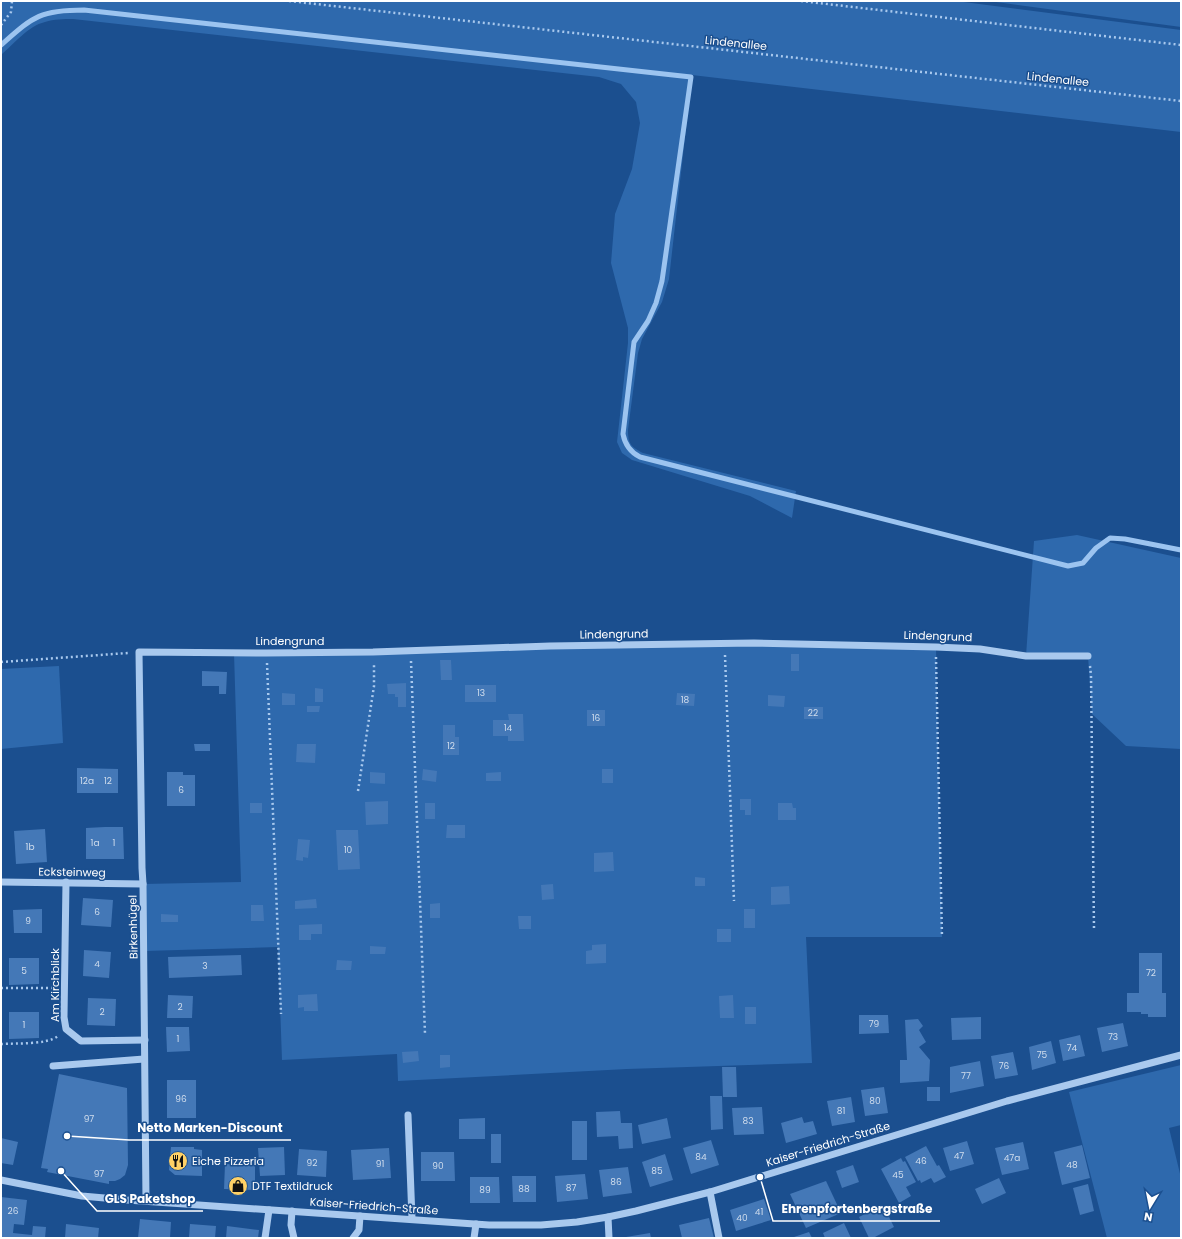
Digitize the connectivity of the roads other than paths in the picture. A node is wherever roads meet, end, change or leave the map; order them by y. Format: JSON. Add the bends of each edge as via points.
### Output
{"nodes":[{"id":1,"x":139,"y":652,"type":"joint"},
{"id":2,"x":1088,"y":656,"type":"road end"},
{"id":3,"x":1,"y":882,"type":"edge"},
{"id":4,"x":66,"y":882,"type":"junction"},
{"id":5,"x":143,"y":884,"type":"junction"},
{"id":6,"x":145,"y":1040,"type":"junction"},
{"id":7,"x":1181,"y":1056,"type":"edge"},
{"id":8,"x":144,"y":1059,"type":"junction"},
{"id":9,"x":53,"y":1066,"type":"dead end"},
{"id":10,"x":408,"y":1115,"type":"dead end"},
{"id":11,"x":1,"y":1180,"type":"edge"},
{"id":12,"x":710,"y":1192,"type":"junction"},
{"id":13,"x":146,"y":1201,"type":"junction"},
{"id":14,"x":269,"y":1210,"type":"junction"},
{"id":15,"x":292,"y":1211,"type":"junction"},
{"id":16,"x":360,"y":1216,"type":"junction"},
{"id":17,"x":608,"y":1217,"type":"junction"},
{"id":18,"x":412,"y":1219,"type":"junction"},
{"id":19,"x":476,"y":1224,"type":"junction"},
{"id":20,"x":265,"y":1238,"type":"edge"},
{"id":21,"x":294,"y":1238,"type":"edge"},
{"id":22,"x":353,"y":1238,"type":"edge"},
{"id":23,"x":474,"y":1238,"type":"edge"},
{"id":24,"x":609,"y":1238,"type":"edge"},
{"id":25,"x":719,"y":1238,"type":"edge"}],
"edges":[{"from":1,"to":2,"type":"street","name":"Lindengrund","via":[[373,652],[725,643],[936,647],[980,649],[1026,656]]},
{"from":1,"to":5,"type":"street","name":"Birkenhügel"},
{"from":3,"to":4,"type":"street","name":"Ecksteinweg"},
{"from":4,"to":5,"type":"street","name":"Ecksteinweg"},
{"from":4,"to":6,"type":"street","name":"Am Kirchblick","via":[[66,1029],[81,1041]]},
{"from":5,"to":6,"type":"street","name":"Birkenhügel"},
{"from":6,"to":8,"type":"street","name":"Birkenhügel"},
{"from":7,"to":12,"type":"street","name":"Kaiser-Friedrich-Straße","via":[[1007,1101]]},
{"from":8,"to":9,"type":"street"},
{"from":8,"to":13,"type":"street","name":"Birkenhügel"},
{"from":10,"to":18,"type":"street"},
{"from":11,"to":13,"type":"street","name":"Kaiser-Friedrich-Straße","via":[[82,1196]]},
{"from":12,"to":17,"type":"street","name":"Kaiser-Friedrich-Straße"},
{"from":12,"to":25,"type":"street"},
{"from":13,"to":14,"type":"street","name":"Kaiser-Friedrich-Straße"},
{"from":14,"to":15,"type":"street","name":"Kaiser-Friedrich-Straße"},
{"from":14,"to":20,"type":"street"},
{"from":15,"to":16,"type":"street","name":"Kaiser-Friedrich-Straße"},
{"from":15,"to":21,"type":"street","via":[[291,1225]]},
{"from":16,"to":18,"type":"street","name":"Kaiser-Friedrich-Straße"},
{"from":16,"to":22,"type":"street","via":[[359,1230]]},
{"from":17,"to":19,"type":"street","name":"Kaiser-Friedrich-Straße","via":[[541,1225]]},
{"from":17,"to":24,"type":"street"},
{"from":18,"to":19,"type":"street","name":"Kaiser-Friedrich-Straße"},
{"from":19,"to":23,"type":"street"}]}
